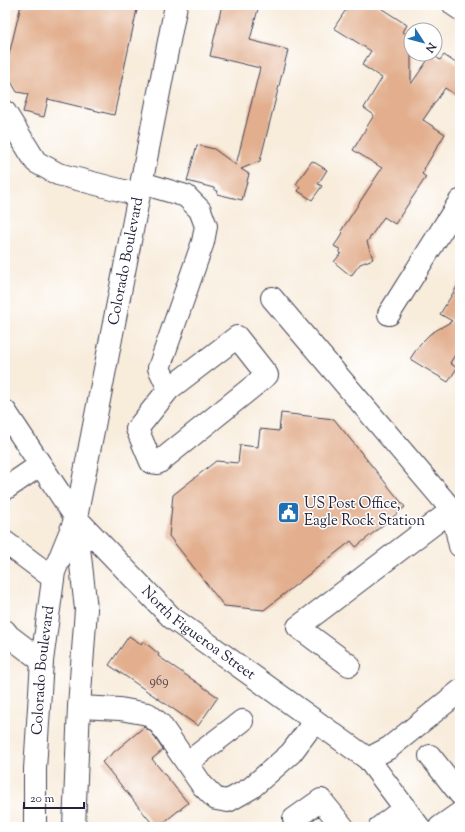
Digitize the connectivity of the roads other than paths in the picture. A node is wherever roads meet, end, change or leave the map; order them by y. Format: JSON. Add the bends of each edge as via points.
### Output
{"nodes":[{"id":1,"x":176,"y":5,"type":"edge"},
{"id":2,"x":454,"y":5,"type":"edge"},
{"id":3,"x":460,"y":9,"type":"edge"},
{"id":4,"x":5,"y":112,"type":"edge"},
{"id":5,"x":140,"y":189,"type":"junction"},
{"id":6,"x":460,"y":201,"type":"edge"},
{"id":7,"x":272,"y":298,"type":"dead end"},
{"id":8,"x":389,"y":314,"type":"dead end"},
{"id":9,"x":169,"y":389,"type":"junction"},
{"id":10,"x":5,"y":411,"type":"edge"},
{"id":11,"x":40,"y":465,"type":"junction"},
{"id":12,"x":5,"y":489,"type":"edge"},
{"id":13,"x":452,"y":510,"type":"junction"},
{"id":14,"x":76,"y":518,"type":"junction"},
{"id":15,"x":5,"y":542,"type":"edge"},
{"id":16,"x":460,"y":546,"type":"edge"},
{"id":17,"x":53,"y":578,"type":"junction"},
{"id":18,"x":5,"y":631,"type":"edge"},
{"id":19,"x":42,"y":661,"type":"junction"},
{"id":20,"x":348,"y":665,"type":"dead end"},
{"id":21,"x":460,"y":691,"type":"edge"},
{"id":22,"x":79,"y":707,"type":"junction"},
{"id":23,"x":242,"y":721,"type":"dead end"},
{"id":24,"x":315,"y":721,"type":"junction"},
{"id":25,"x":430,"y":756,"type":"dead end"},
{"id":26,"x":368,"y":759,"type":"junction"},
{"id":27,"x":187,"y":763,"type":"junction"},
{"id":28,"x":460,"y":794,"type":"edge"},
{"id":29,"x":405,"y":808,"type":"junction"},
{"id":30,"x":460,"y":813,"type":"edge"},
{"id":31,"x":294,"y":819,"type":"dead end"},
{"id":32,"x":35,"y":827,"type":"edge"},
{"id":33,"x":74,"y":827,"type":"edge"},
{"id":34,"x":343,"y":827,"type":"edge"},
{"id":35,"x":380,"y":827,"type":"edge"},
{"id":36,"x":419,"y":827,"type":"edge"},
{"id":37,"x":440,"y":827,"type":"edge"}],
"edges":[{"from":1,"to":5,"type":"main road","name":"Colorado Boulevard"},
{"from":2,"to":3,"type":"main road"},
{"from":4,"to":5,"type":"main road","via":[[36,162],[58,174]]},
{"from":5,"to":9,"type":"main road","via":[[186,196],[200,210],[206,226],[203,242],[159,368]]},
{"from":5,"to":14,"type":"main road","name":"Colorado Boulevard"},
{"from":6,"to":8,"type":"main road"},
{"from":7,"to":13,"type":"main road"},
{"from":9,"to":9,"type":"main road","via":[[136,429],[151,462],[158,463],[267,375],[236,337]]},
{"from":10,"to":11,"type":"main road","name":"North Figueroa Street"},
{"from":11,"to":12,"type":"main road"},
{"from":11,"to":14,"type":"main road","name":"North Figueroa Street"},
{"from":13,"to":16,"type":"main road"},
{"from":13,"to":20,"type":"main road","via":[[298,627]]},
{"from":14,"to":17,"type":"main road","name":"Colorado Boulevard"},
{"from":14,"to":22,"type":"main road","name":"Colorado Boulevard","via":[[86,609]]},
{"from":14,"to":24,"type":"main road","name":"North Figueroa Street","via":[[172,618]]},
{"from":15,"to":17,"type":"main road"},
{"from":17,"to":19,"type":"main road","name":"Colorado Boulevard"},
{"from":18,"to":19,"type":"main road"},
{"from":19,"to":32,"type":"main road","name":"Colorado Boulevard","via":[[35,769]]},
{"from":21,"to":26,"type":"main road","via":[[389,748]]},
{"from":22,"to":27,"type":"main road","via":[[120,709],[148,714],[160,724]]},
{"from":22,"to":33,"type":"main road","name":"Colorado Boulevard"},
{"from":23,"to":27,"type":"main road"},
{"from":24,"to":26,"type":"main road","name":"North Figueroa Street"},
{"from":24,"to":27,"type":"main road","via":[[291,753],[274,769],[228,801],[216,799],[202,785]]},
{"from":25,"to":28,"type":"main road"},
{"from":26,"to":29,"type":"main road","name":"North Figueroa Street"},
{"from":29,"to":35,"type":"main road"},
{"from":29,"to":36,"type":"main road","name":"North Figueroa Street"},
{"from":30,"to":37,"type":"main road"},
{"from":31,"to":34,"type":"main road","via":[[321,800]]}]}
